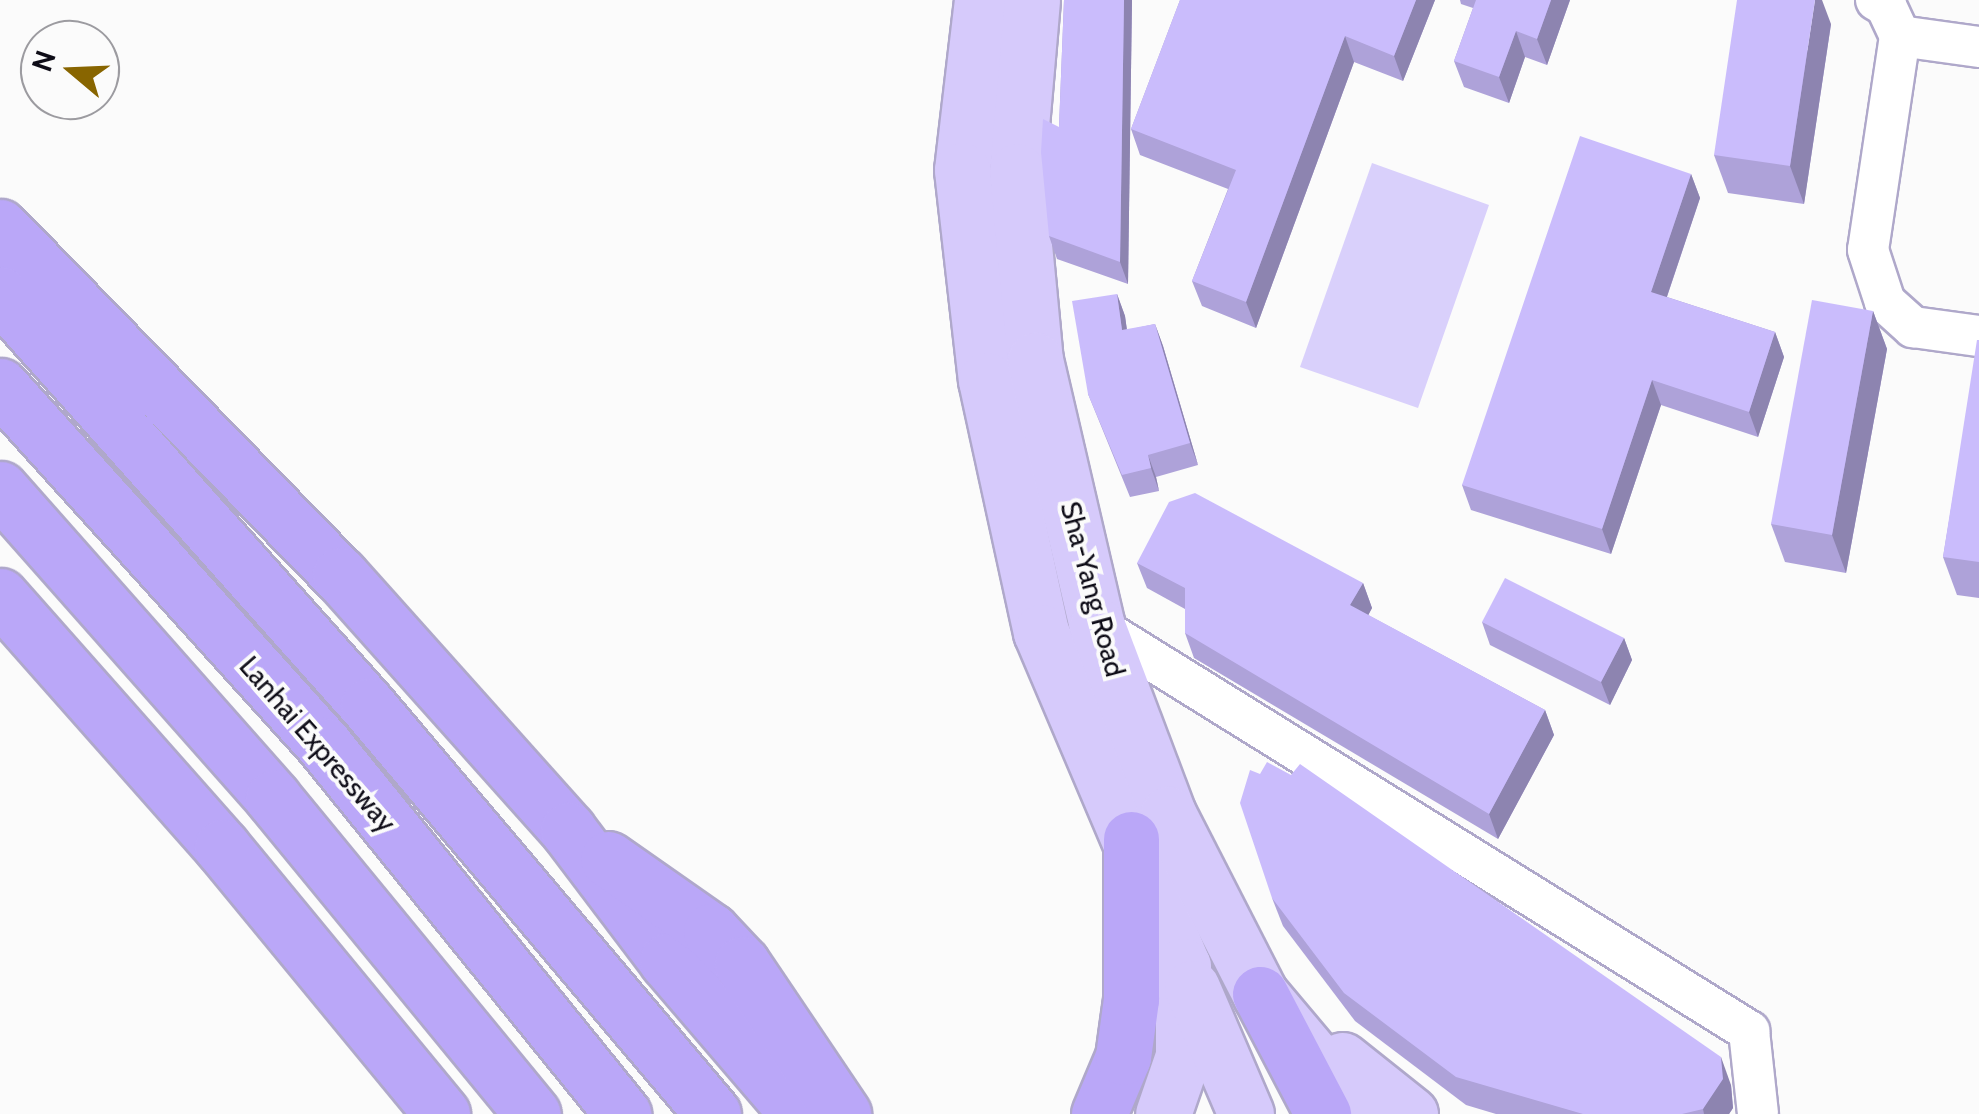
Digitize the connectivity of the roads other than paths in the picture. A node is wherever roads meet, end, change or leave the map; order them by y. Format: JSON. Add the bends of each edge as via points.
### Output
{"nodes":[{"id":1,"x":982,"y":0,"type":"edge"},
{"id":2,"x":1032,"y":0,"type":"edge"},
{"id":3,"x":1876,"y":0,"type":"edge"},
{"id":4,"x":1900,"y":36,"type":"junction"},
{"id":5,"x":1979,"y":47,"type":"edge"},
{"id":6,"x":0,"y":227,"type":"edge"},
{"id":7,"x":26,"y":297,"type":"edge"},
{"id":8,"x":1979,"y":336,"type":"edge"},
{"id":9,"x":0,"y":386,"type":"edge"},
{"id":10,"x":0,"y":489,"type":"edge"},
{"id":11,"x":0,"y":596,"type":"edge"},
{"id":12,"x":1097,"y":626,"type":"junction"},
{"id":13,"x":568,"y":830,"type":"junction"},
{"id":14,"x":1130,"y":840,"type":"junction"},
{"id":15,"x":1184,"y":966,"type":"junction"},
{"id":16,"x":1260,"y":994,"type":"junction"},
{"id":17,"x":1245,"y":1113,"type":"edge"},
{"id":18,"x":442,"y":1114,"type":"edge"},
{"id":19,"x":532,"y":1114,"type":"edge"},
{"id":20,"x":623,"y":1114,"type":"edge"},
{"id":21,"x":713,"y":1114,"type":"edge"},
{"id":22,"x":798,"y":1114,"type":"edge"},
{"id":23,"x":843,"y":1114,"type":"edge"},
{"id":24,"x":1100,"y":1114,"type":"edge"},
{"id":25,"x":1163,"y":1114,"type":"edge"},
{"id":26,"x":1323,"y":1114,"type":"edge"},
{"id":27,"x":1362,"y":1114,"type":"edge"},
{"id":28,"x":1410,"y":1114,"type":"edge"},
{"id":29,"x":1758,"y":1114,"type":"edge"}],
"edges":[{"from":1,"to":14,"type":"main road","name":"Sha-Yang Road","via":[[962,170],[986,380],[1041,632]]},
{"from":2,"to":12,"type":"main road","name":"Sha-Yang Road","via":[[1018,172],[1036,360]]},
{"from":3,"to":4,"type":"street"},
{"from":4,"to":5,"type":"street"},
{"from":4,"to":8,"type":"street","via":[[1868,250],[1874,278],[1884,302],[1914,326]]},
{"from":6,"to":7,"type":"highway"},
{"from":7,"to":13,"type":"highway","via":[[340,575]]},
{"from":7,"to":21,"type":"highway"},
{"from":9,"to":20,"type":"highway","name":"Lanhai Expressway","via":[[324,746]]},
{"from":10,"to":19,"type":"highway","via":[[273,798]]},
{"from":11,"to":18,"type":"highway","via":[[222,847]]},
{"from":12,"to":16,"type":"main road","name":"Sha-Yang Road","via":[[1168,814]]},
{"from":12,"to":29,"type":"street","via":[[1748,1031]]},
{"from":13,"to":22,"type":"highway"},
{"from":13,"to":23,"type":"highway","via":[[711,931],[742,964]]},
{"from":14,"to":15,"type":"main road","name":"Sha-Yang Road"},
{"from":14,"to":24,"type":"highway","via":[[1131,999],[1123,1056]]},
{"from":15,"to":17,"type":"main road"},
{"from":15,"to":25,"type":"main road","name":"Sha-Yang Road","via":[[1183,1056]]},
{"from":16,"to":26,"type":"highway"},
{"from":16,"to":27,"type":"main road","name":"Sha-Yang Road"},
{"from":16,"to":28,"type":"main road"}]}
